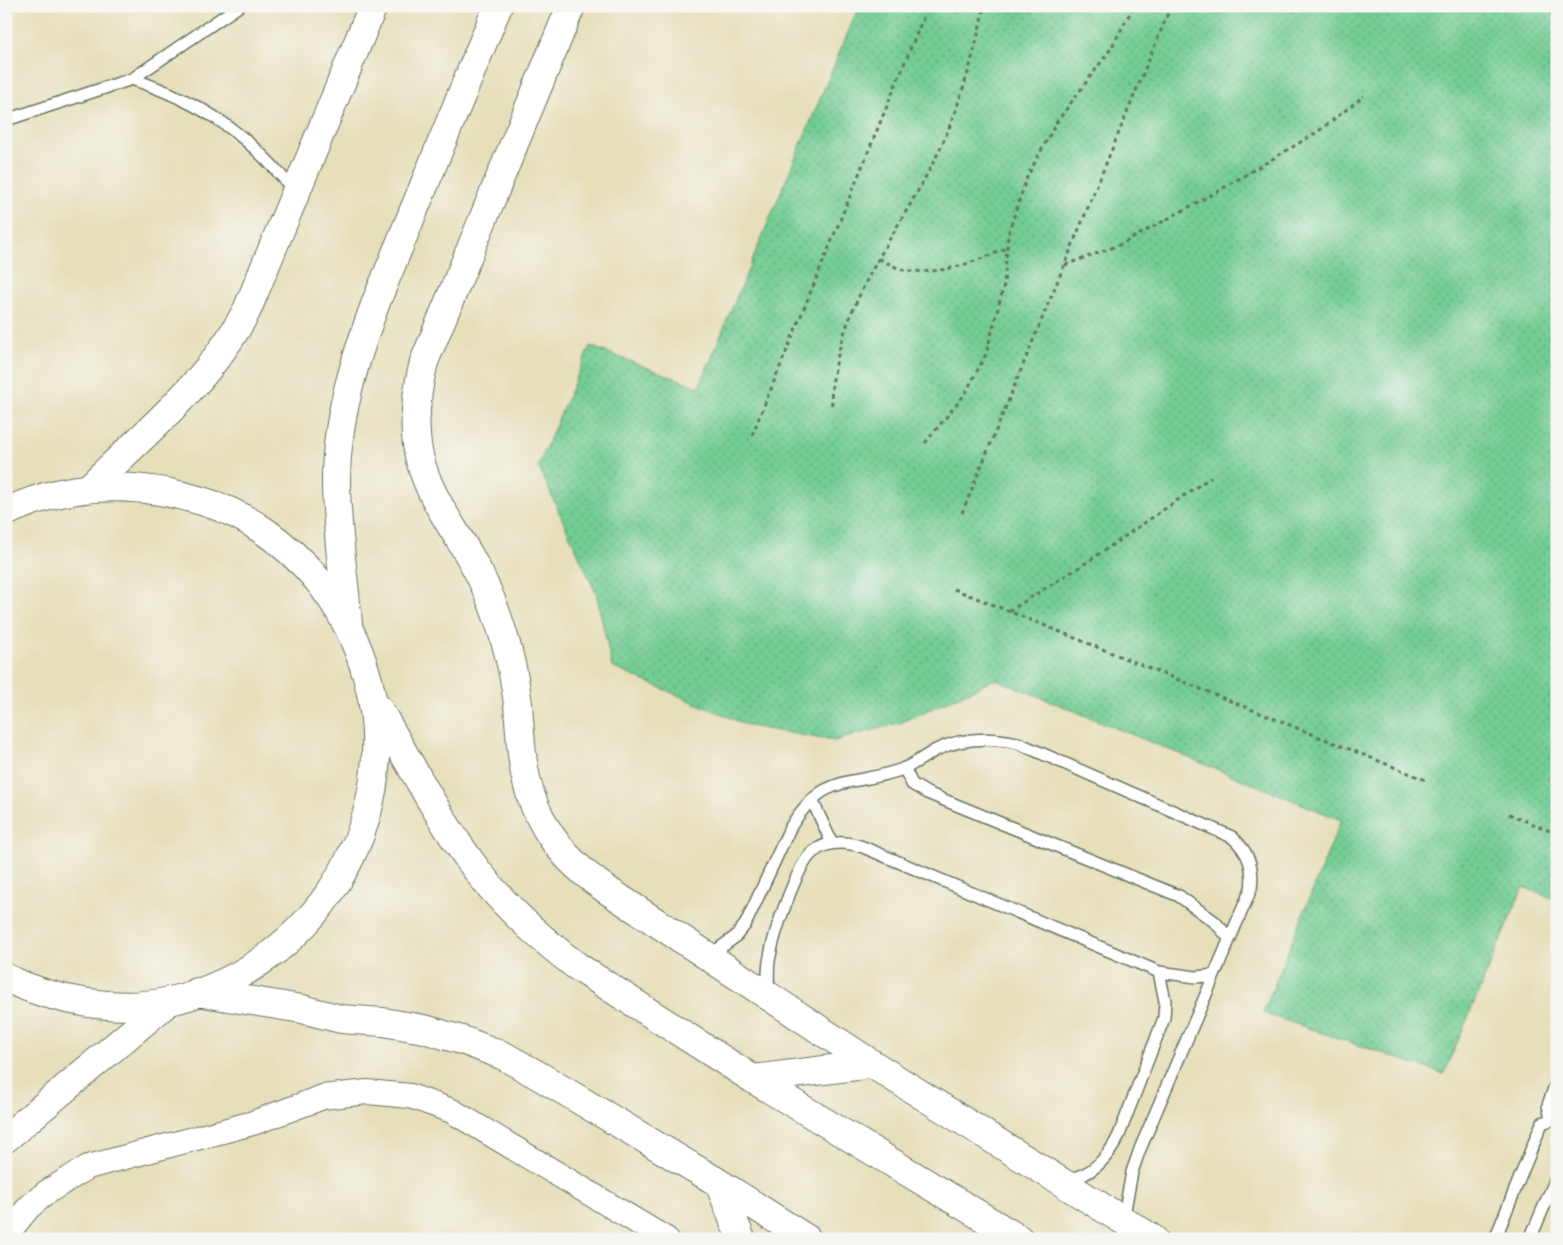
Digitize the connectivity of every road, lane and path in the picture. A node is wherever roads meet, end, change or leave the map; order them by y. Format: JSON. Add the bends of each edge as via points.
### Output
{"nodes":[{"id":1,"x":239,"y":6,"type":"edge"},
{"id":2,"x":373,"y":6,"type":"edge"},
{"id":3,"x":498,"y":6,"type":"edge"},
{"id":4,"x":928,"y":6,"type":"edge"},
{"id":5,"x":984,"y":6,"type":"edge"},
{"id":6,"x":1134,"y":6,"type":"edge"},
{"id":7,"x":1171,"y":6,"type":"edge"},
{"id":8,"x":569,"y":7,"type":"edge"},
{"id":9,"x":132,"y":79,"type":"junction"},
{"id":10,"x":1364,"y":96,"type":"dead end"},
{"id":11,"x":6,"y":120,"type":"edge"},
{"id":12,"x":296,"y":193,"type":"junction"},
{"id":13,"x":1007,"y":248,"type":"junction"},
{"id":14,"x":879,"y":259,"type":"junction"},
{"id":15,"x":1064,"y":265,"type":"junction"},
{"id":16,"x":832,"y":405,"type":"dead end"},
{"id":17,"x":752,"y":435,"type":"dead end"},
{"id":18,"x":925,"y":444,"type":"dead end"},
{"id":19,"x":1211,"y":477,"type":"dead end"},
{"id":20,"x":89,"y":488,"type":"junction"},
{"id":21,"x":11,"y":507,"type":"edge"},
{"id":22,"x":962,"y":513,"type":"dead end"},
{"id":23,"x":954,"y":589,"type":"dead end"},
{"id":24,"x":1008,"y":611,"type":"junction"},
{"id":25,"x":348,"y":624,"type":"junction"},
{"id":26,"x":373,"y":700,"type":"junction"},
{"id":27,"x":904,"y":768,"type":"junction"},
{"id":28,"x":1426,"y":780,"type":"dead end"},
{"id":29,"x":812,"y":800,"type":"junction"},
{"id":30,"x":1509,"y":814,"type":"dead end"},
{"id":31,"x":1557,"y":834,"type":"edge"},
{"id":32,"x":832,"y":843,"type":"junction"},
{"id":33,"x":1230,"y":939,"type":"junction"},
{"id":34,"x":708,"y":956,"type":"junction"},
{"id":35,"x":1159,"y":972,"type":"junction"},
{"id":36,"x":1214,"y":975,"type":"junction"},
{"id":37,"x":6,"y":978,"type":"edge"},
{"id":38,"x":197,"y":992,"type":"junction"},
{"id":39,"x":769,"y":996,"type":"junction"},
{"id":40,"x":169,"y":1001,"type":"junction"},
{"id":41,"x":872,"y":1064,"type":"junction"},
{"id":42,"x":753,"y":1079,"type":"junction"},
{"id":43,"x":1557,"y":1080,"type":"edge"},
{"id":44,"x":1554,"y":1118,"type":"edge"},
{"id":45,"x":6,"y":1138,"type":"edge"},
{"id":46,"x":1557,"y":1176,"type":"edge"},
{"id":47,"x":719,"y":1183,"type":"junction"},
{"id":48,"x":1061,"y":1183,"type":"junction"},
{"id":49,"x":1122,"y":1221,"type":"junction"},
{"id":50,"x":6,"y":1235,"type":"edge"},
{"id":51,"x":666,"y":1239,"type":"edge"},
{"id":52,"x":741,"y":1239,"type":"edge"},
{"id":53,"x":807,"y":1239,"type":"edge"},
{"id":54,"x":1019,"y":1239,"type":"edge"},
{"id":55,"x":1153,"y":1239,"type":"edge"},
{"id":56,"x":1494,"y":1239,"type":"edge"},
{"id":57,"x":1530,"y":1239,"type":"edge"}],
"edges":[{"from":1,"to":9,"type":"lane"},
{"from":2,"to":12,"type":"main road"},
{"from":3,"to":25,"type":"main road","via":[[376,302],[348,389],[336,480]]},
{"from":4,"to":17,"type":"path"},
{"from":5,"to":14,"type":"path","via":[[979,35],[946,134]]},
{"from":6,"to":13,"type":"path","via":[[1110,50],[1056,123],[1027,177],[1008,234]]},
{"from":7,"to":15,"type":"path"},
{"from":8,"to":34,"type":"main road","via":[[424,362],[415,408],[417,447],[436,502],[471,558],[503,633],[518,702],[526,779],[540,818],[558,846],[586,876]]},
{"from":9,"to":11,"type":"lane"},
{"from":9,"to":12,"type":"lane","via":[[186,100],[235,131],[258,149]]},
{"from":10,"to":15,"type":"path","via":[[1316,132],[1220,190],[1122,244]]},
{"from":12,"to":20,"type":"main road","via":[[247,310],[220,356]]},
{"from":13,"to":14,"type":"path","via":[[971,263],[937,270],[903,270]]},
{"from":13,"to":18,"type":"path","via":[[1004,285],[986,354],[964,394]]},
{"from":14,"to":16,"type":"path","via":[[849,319],[830,392]]},
{"from":15,"to":22,"type":"path"},
{"from":19,"to":24,"type":"path","via":[[1089,561]]},
{"from":20,"to":21,"type":"main road"},
{"from":20,"to":25,"type":"main road","via":[[124,486],[173,492],[220,506],[263,530],[301,561],[327,591]]},
{"from":23,"to":24,"type":"path"},
{"from":24,"to":28,"type":"path"},
{"from":25,"to":26,"type":"main road","via":[[363,661]]},
{"from":26,"to":38,"type":"main road","via":[[377,739],[375,779],[366,820],[350,859],[328,896],[302,928],[269,956],[234,978]]},
{"from":26,"to":42,"type":"main road","via":[[459,846],[519,918],[578,967]]},
{"from":27,"to":29,"type":"lane","via":[[842,782]]},
{"from":27,"to":33,"type":"lane","via":[[912,784],[927,793],[1180,896],[1215,922]]},
{"from":27,"to":33,"type":"lane","via":[[934,751],[961,741],[1004,740],[1032,748],[1232,837],[1248,855],[1252,878]]},
{"from":29,"to":32,"type":"lane"},
{"from":29,"to":34,"type":"lane","via":[[790,828],[745,925],[735,937]]},
{"from":30,"to":31,"type":"path"},
{"from":32,"to":35,"type":"lane","via":[[863,847]]},
{"from":32,"to":39,"type":"lane","via":[[814,852],[801,868],[770,956]]},
{"from":33,"to":36,"type":"lane"},
{"from":34,"to":39,"type":"main road"},
{"from":35,"to":36,"type":"lane","via":[[1196,977]]},
{"from":35,"to":48,"type":"lane","via":[[1166,1001],[1164,1018],[1119,1136],[1091,1172]]},
{"from":36,"to":49,"type":"lane","via":[[1140,1149]]},
{"from":37,"to":40,"type":"main road","via":[[29,989],[73,1001],[119,1005]]},
{"from":38,"to":40,"type":"main road"},
{"from":38,"to":47,"type":"main road","via":[[340,1019],[424,1029],[465,1040],[542,1077]]},
{"from":39,"to":41,"type":"main road"},
{"from":40,"to":45,"type":"main road"},
{"from":41,"to":42,"type":"main road"},
{"from":41,"to":48,"type":"main road"},
{"from":42,"to":54,"type":"main road"},
{"from":43,"to":44,"type":"lane","via":[[1548,1105]]},
{"from":44,"to":56,"type":"lane","via":[[1542,1123],[1537,1132]]},
{"from":46,"to":57,"type":"lane"},
{"from":47,"to":52,"type":"main road"},
{"from":47,"to":53,"type":"main road"},
{"from":48,"to":49,"type":"main road"},
{"from":49,"to":55,"type":"main road"},
{"from":50,"to":51,"type":"street","via":[[29,1207],[47,1192],[88,1167],[253,1123],[323,1097],[367,1092],[410,1096],[452,1111]]}]}
